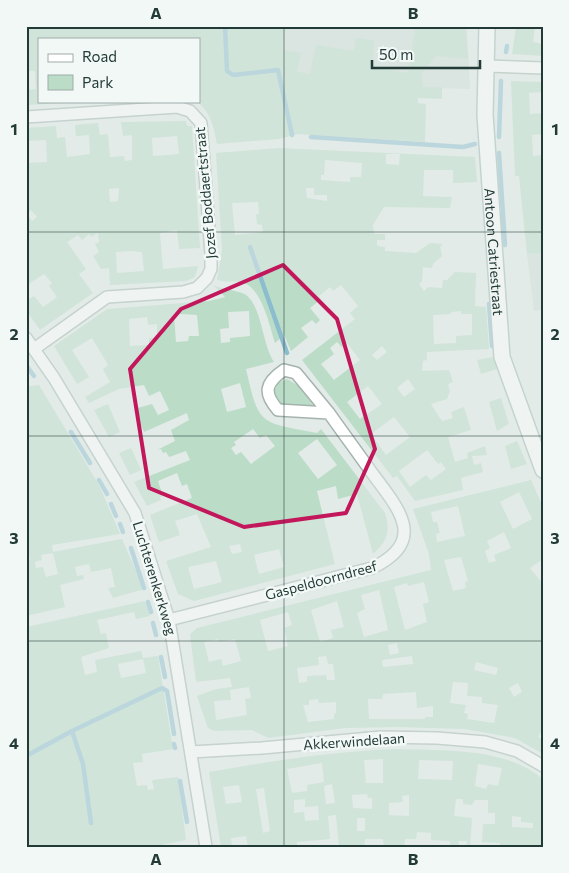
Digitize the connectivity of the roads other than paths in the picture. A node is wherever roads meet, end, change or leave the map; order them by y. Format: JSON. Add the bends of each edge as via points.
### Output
{"nodes":[{"id":1,"x":487,"y":26,"type":"edge"},
{"id":2,"x":487,"y":66,"type":"junction"},
{"id":3,"x":543,"y":68,"type":"edge"},
{"id":4,"x":26,"y":117,"type":"edge"},
{"id":5,"x":26,"y":338,"type":"edge"},
{"id":6,"x":34,"y":349,"type":"junction"},
{"id":7,"x":329,"y":413,"type":"junction"},
{"id":8,"x":543,"y":470,"type":"edge"},
{"id":9,"x":169,"y":620,"type":"junction"},
{"id":10,"x":191,"y":752,"type":"junction"},
{"id":11,"x":543,"y":766,"type":"edge"},
{"id":12,"x":206,"y":847,"type":"edge"}],
"edges":[{"from":1,"to":2,"type":"main road","name":"Antoon Catriestraat"},
{"from":2,"to":3,"type":"street"},
{"from":2,"to":8,"type":"main road","name":"Antoon Catriestraat","via":[[485,115],[502,357]]},
{"from":4,"to":6,"type":"street","name":"Jozef Boddaertstraat","via":[[177,107],[190,111],[202,123],[211,254],[211,269],[197,288],[183,292],[107,297]]},
{"from":5,"to":6,"type":"street","name":"Luchterenkerkweg"},
{"from":6,"to":9,"type":"street","name":"Luchterenkerkweg","via":[[135,513]]},
{"from":7,"to":7,"type":"street","name":"Gaspeldoorndreef","via":[[296,373],[284,370],[273,378],[268,389],[270,400],[278,410]]},
{"from":7,"to":9,"type":"street","name":"Gaspeldoorndreef","via":[[400,511],[404,534],[400,547],[388,560],[372,568]]},
{"from":9,"to":10,"type":"street","name":"Luchterenkerkweg"},
{"from":10,"to":11,"type":"street","name":"Akkerwindelaan","via":[[381,737],[428,738],[485,742],[517,751]]},
{"from":10,"to":12,"type":"street","name":"Luchterenkerkweg"}]}
